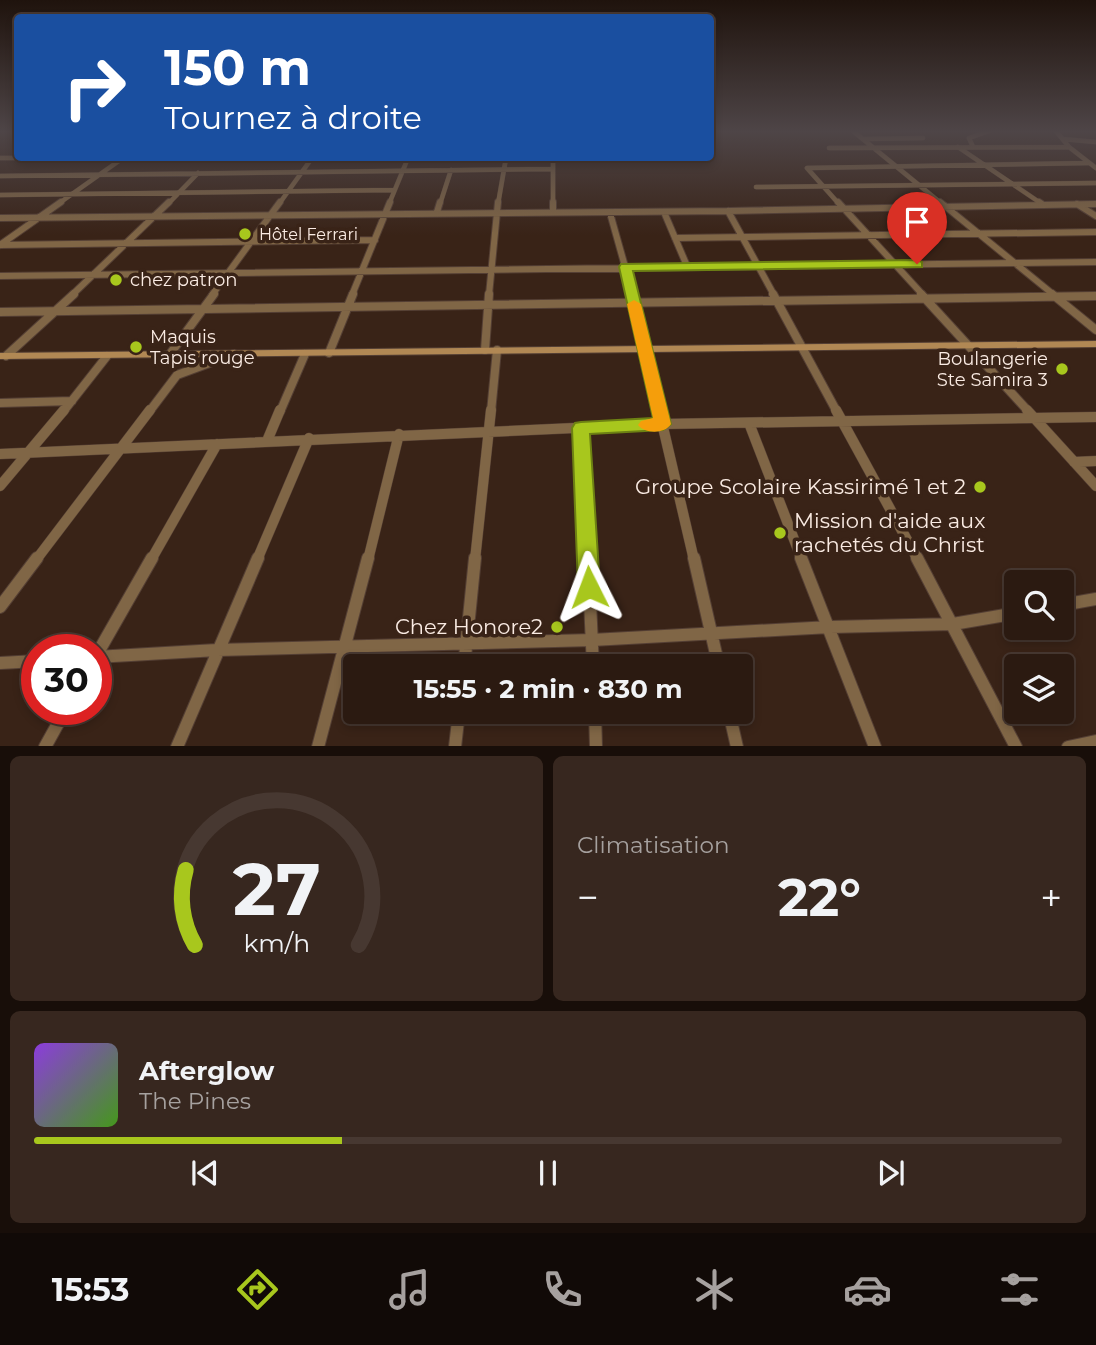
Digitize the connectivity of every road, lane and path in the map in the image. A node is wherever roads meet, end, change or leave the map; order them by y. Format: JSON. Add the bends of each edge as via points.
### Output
{"nodes":[{"id":1,"x":111,"y":166,"type":"edge"},
{"id":2,"x":305,"y":166,"type":"edge"},
{"id":3,"x":404,"y":166,"type":"edge"},
{"id":4,"x":505,"y":166,"type":"edge"},
{"id":5,"x":552,"y":166,"type":"edge"},
{"id":6,"x":871,"y":166,"type":"edge"},
{"id":7,"x":896,"y":166,"type":"edge"},
{"id":8,"x":986,"y":166,"type":"edge"},
{"id":9,"x":551,"y":169,"type":"junction"},
{"id":10,"x":402,"y":170,"type":"junction"},
{"id":11,"x":451,"y":170,"type":"junction"},
{"id":12,"x":505,"y":170,"type":"junction"},
{"id":13,"x":301,"y":171,"type":"junction"},
{"id":14,"x":198,"y":173,"type":"junction"},
{"id":15,"x":97,"y":175,"type":"junction"},
{"id":16,"x":0,"y":176,"type":"edge"},
{"id":17,"x":1096,"y":183,"type":"edge"},
{"id":18,"x":917,"y":184,"type":"junction"},
{"id":19,"x":1013,"y":184,"type":"junction"},
{"id":20,"x":823,"y":186,"type":"junction"},
{"id":21,"x":756,"y":187,"type":"dead end"},
{"id":22,"x":394,"y":190,"type":"junction"},
{"id":23,"x":287,"y":191,"type":"junction"},
{"id":24,"x":180,"y":192,"type":"junction"},
{"id":25,"x":71,"y":194,"type":"junction"},
{"id":26,"x":0,"y":195,"type":"edge"},
{"id":27,"x":1077,"y":204,"type":"junction"},
{"id":28,"x":1096,"y":204,"type":"edge"},
{"id":29,"x":1044,"y":205,"type":"junction"},
{"id":30,"x":946,"y":206,"type":"junction"},
{"id":31,"x":843,"y":209,"type":"junction"},
{"id":32,"x":728,"y":211,"type":"junction"},
{"id":33,"x":436,"y":212,"type":"junction"},
{"id":34,"x":496,"y":212,"type":"junction"},
{"id":35,"x":553,"y":212,"type":"junction"},
{"id":36,"x":610,"y":212,"type":"junction"},
{"id":37,"x":664,"y":212,"type":"junction"},
{"id":38,"x":386,"y":213,"type":"junction"},
{"id":39,"x":271,"y":215,"type":"junction"},
{"id":40,"x":156,"y":216,"type":"junction"},
{"id":41,"x":1096,"y":216,"type":"edge"},
{"id":42,"x":38,"y":217,"type":"junction"},
{"id":43,"x":0,"y":218,"type":"edge"},
{"id":44,"x":1096,"y":232,"type":"edge"},
{"id":45,"x":980,"y":233,"type":"junction"},
{"id":46,"x":868,"y":235,"type":"junction"},
{"id":47,"x":741,"y":237,"type":"junction"},
{"id":48,"x":675,"y":238,"type":"junction"},
{"id":49,"x":375,"y":240,"type":"junction"},
{"id":50,"x":129,"y":243,"type":"junction"},
{"id":51,"x":250,"y":243,"type":"junction"},
{"id":52,"x":0,"y":245,"type":"edge"},
{"id":53,"x":1096,"y":261,"type":"edge"},
{"id":54,"x":1014,"y":263,"type":"junction"},
{"id":55,"x":756,"y":265,"type":"junction"},
{"id":56,"x":893,"y":265,"type":"junction"},
{"id":57,"x":687,"y":266,"type":"junction"},
{"id":58,"x":625,"y":267,"type":"junction"},
{"id":59,"x":491,"y":269,"type":"junction"},
{"id":60,"x":363,"y":270,"type":"junction"},
{"id":61,"x":228,"y":273,"type":"junction"},
{"id":62,"x":93,"y":275,"type":"junction"},
{"id":63,"x":0,"y":276,"type":"edge"},
{"id":64,"x":1096,"y":296,"type":"edge"},
{"id":65,"x":1053,"y":297,"type":"junction"},
{"id":66,"x":924,"y":298,"type":"junction"},
{"id":67,"x":776,"y":301,"type":"junction"},
{"id":68,"x":634,"y":302,"type":"junction"},
{"id":69,"x":487,"y":304,"type":"junction"},
{"id":70,"x":348,"y":306,"type":"junction"},
{"id":71,"x":203,"y":308,"type":"junction"},
{"id":72,"x":57,"y":310,"type":"junction"},
{"id":73,"x":0,"y":312,"type":"edge"},
{"id":74,"x":1096,"y":330,"type":"edge"},
{"id":75,"x":1096,"y":344,"type":"edge"},
{"id":76,"x":968,"y":346,"type":"junction"},
{"id":77,"x":802,"y":348,"type":"junction"},
{"id":78,"x":645,"y":349,"type":"junction"},
{"id":79,"x":485,"y":350,"type":"junction"},
{"id":80,"x":497,"y":350,"type":"junction"},
{"id":81,"x":329,"y":353,"type":"junction"},
{"id":82,"x":170,"y":354,"type":"junction"},
{"id":83,"x":234,"y":354,"type":"junction"},
{"id":84,"x":305,"y":354,"type":"junction"},
{"id":85,"x":3,"y":356,"type":"edge"},
{"id":86,"x":107,"y":356,"type":"junction"},
{"id":87,"x":72,"y":401,"type":"junction"},
{"id":88,"x":0,"y":403,"type":"edge"},
{"id":89,"x":1096,"y":417,"type":"edge"},
{"id":90,"x":1034,"y":419,"type":"junction"},
{"id":91,"x":843,"y":422,"type":"junction"},
{"id":92,"x":748,"y":423,"type":"junction"},
{"id":93,"x":663,"y":424,"type":"junction"},
{"id":94,"x":581,"y":428,"type":"junction"},
{"id":95,"x":489,"y":432,"type":"junction"},
{"id":96,"x":399,"y":434,"type":"junction"},
{"id":97,"x":309,"y":438,"type":"junction"},
{"id":98,"x":267,"y":441,"type":"junction"},
{"id":99,"x":217,"y":444,"type":"junction"},
{"id":100,"x":121,"y":450,"type":"junction"},
{"id":101,"x":30,"y":453,"type":"junction"},
{"id":102,"x":0,"y":454,"type":"edge"},
{"id":103,"x":1096,"y":461,"type":"edge"},
{"id":104,"x":1074,"y":462,"type":"junction"},
{"id":105,"x":0,"y":486,"type":"edge"},
{"id":106,"x":1096,"y":486,"type":"edge"},
{"id":107,"x":1096,"y":599,"type":"edge"},
{"id":108,"x":1074,"y":603,"type":"edge"},
{"id":109,"x":0,"y":607,"type":"edge"},
{"id":110,"x":1004,"y":615,"type":"edge"},
{"id":111,"x":953,"y":624,"type":"junction"},
{"id":112,"x":830,"y":627,"type":"junction"},
{"id":113,"x":109,"y":634,"type":"edge"},
{"id":114,"x":712,"y":635,"type":"junction"},
{"id":115,"x":592,"y":640,"type":"junction"},
{"id":116,"x":467,"y":643,"type":"junction"},
{"id":117,"x":346,"y":648,"type":"junction"},
{"id":118,"x":217,"y":650,"type":"junction"},
{"id":119,"x":466,"y":654,"type":"edge"},
{"id":120,"x":593,"y":654,"type":"edge"},
{"id":121,"x":716,"y":654,"type":"edge"},
{"id":122,"x":112,"y":656,"type":"edge"},
{"id":123,"x":21,"y":661,"type":"edge"},
{"id":124,"x":0,"y":663,"type":"edge"},
{"id":125,"x":458,"y":724,"type":"edge"},
{"id":126,"x":595,"y":724,"type":"edge"},
{"id":127,"x":732,"y":724,"type":"edge"},
{"id":128,"x":57,"y":725,"type":"edge"},
{"id":129,"x":1096,"y":741,"type":"edge"},
{"id":130,"x":46,"y":746,"type":"edge"},
{"id":131,"x":177,"y":746,"type":"edge"},
{"id":132,"x":318,"y":746,"type":"edge"},
{"id":133,"x":455,"y":746,"type":"edge"},
{"id":134,"x":596,"y":746,"type":"edge"},
{"id":135,"x":737,"y":746,"type":"edge"},
{"id":136,"x":875,"y":746,"type":"edge"},
{"id":137,"x":1015,"y":746,"type":"edge"},
{"id":138,"x":1073,"y":746,"type":"edge"}],
"edges":[{"from":1,"to":15,"type":"street"},
{"from":2,"to":13,"type":"street"},
{"from":3,"to":10,"type":"street"},
{"from":4,"to":12,"type":"street"},
{"from":5,"to":9,"type":"street"},
{"from":6,"to":20,"type":"street","via":[[807,168]]},
{"from":7,"to":18,"type":"street"},
{"from":8,"to":19,"type":"street"},
{"from":9,"to":12,"type":"street"},
{"from":9,"to":35,"type":"street"},
{"from":10,"to":11,"type":"street"},
{"from":10,"to":13,"type":"street"},
{"from":10,"to":22,"type":"street"},
{"from":11,"to":12,"type":"street"},
{"from":11,"to":33,"type":"street"},
{"from":12,"to":34,"type":"street"},
{"from":13,"to":14,"type":"street"},
{"from":13,"to":23,"type":"street"},
{"from":14,"to":15,"type":"street"},
{"from":14,"to":24,"type":"street"},
{"from":15,"to":16,"type":"street"},
{"from":15,"to":25,"type":"street"},
{"from":17,"to":19,"type":"street"},
{"from":18,"to":19,"type":"street"},
{"from":18,"to":20,"type":"street"},
{"from":18,"to":30,"type":"street"},
{"from":19,"to":29,"type":"street"},
{"from":20,"to":21,"type":"street"},
{"from":20,"to":31,"type":"street"},
{"from":22,"to":23,"type":"street"},
{"from":22,"to":38,"type":"street"},
{"from":23,"to":24,"type":"street"},
{"from":23,"to":39,"type":"street"},
{"from":24,"to":25,"type":"street"},
{"from":24,"to":40,"type":"street"},
{"from":25,"to":26,"type":"street"},
{"from":25,"to":42,"type":"street"},
{"from":27,"to":28,"type":"street"},
{"from":27,"to":29,"type":"street"},
{"from":27,"to":41,"type":"street"},
{"from":29,"to":30,"type":"street"},
{"from":30,"to":31,"type":"street"},
{"from":30,"to":45,"type":"street"},
{"from":31,"to":32,"type":"street"},
{"from":31,"to":46,"type":"street"},
{"from":32,"to":37,"type":"street"},
{"from":32,"to":47,"type":"street"},
{"from":33,"to":34,"type":"street"},
{"from":33,"to":38,"type":"street"},
{"from":34,"to":35,"type":"street"},
{"from":34,"to":59,"type":"street"},
{"from":35,"to":36,"type":"street"},
{"from":36,"to":37,"type":"street"},
{"from":36,"to":58,"type":"street"},
{"from":37,"to":48,"type":"street"},
{"from":38,"to":39,"type":"street"},
{"from":38,"to":49,"type":"street"},
{"from":39,"to":40,"type":"street"},
{"from":39,"to":51,"type":"street"},
{"from":40,"to":42,"type":"street"},
{"from":40,"to":50,"type":"street"},
{"from":42,"to":43,"type":"street"},
{"from":42,"to":52,"type":"street"},
{"from":44,"to":45,"type":"street"},
{"from":45,"to":46,"type":"street"},
{"from":45,"to":54,"type":"street"},
{"from":46,"to":47,"type":"street"},
{"from":46,"to":56,"type":"street"},
{"from":47,"to":48,"type":"street"},
{"from":47,"to":55,"type":"street"},
{"from":48,"to":57,"type":"street"},
{"from":49,"to":51,"type":"street"},
{"from":49,"to":60,"type":"street"},
{"from":50,"to":51,"type":"street"},
{"from":50,"to":52,"type":"street"},
{"from":50,"to":62,"type":"street"},
{"from":51,"to":61,"type":"street"},
{"from":53,"to":54,"type":"street"},
{"from":54,"to":56,"type":"street"},
{"from":54,"to":65,"type":"street"},
{"from":55,"to":56,"type":"street"},
{"from":55,"to":57,"type":"street"},
{"from":55,"to":67,"type":"street"},
{"from":56,"to":66,"type":"street"},
{"from":57,"to":58,"type":"street"},
{"from":58,"to":59,"type":"street"},
{"from":58,"to":68,"type":"street"},
{"from":59,"to":60,"type":"street"},
{"from":59,"to":69,"type":"street"},
{"from":60,"to":61,"type":"street"},
{"from":60,"to":70,"type":"street"},
{"from":61,"to":62,"type":"street"},
{"from":61,"to":71,"type":"street"},
{"from":62,"to":63,"type":"street"},
{"from":62,"to":72,"type":"street"},
{"from":64,"to":65,"type":"street"},
{"from":65,"to":66,"type":"street"},
{"from":65,"to":74,"type":"street"},
{"from":66,"to":67,"type":"street"},
{"from":66,"to":76,"type":"street"},
{"from":67,"to":68,"type":"street"},
{"from":67,"to":77,"type":"street"},
{"from":68,"to":69,"type":"street"},
{"from":68,"to":78,"type":"street"},
{"from":69,"to":70,"type":"street"},
{"from":69,"to":79,"type":"street"},
{"from":70,"to":71,"type":"street"},
{"from":70,"to":81,"type":"street"},
{"from":71,"to":72,"type":"street"},
{"from":71,"to":82,"type":"street"},
{"from":72,"to":73,"type":"street"},
{"from":72,"to":85,"type":"street"},
{"from":75,"to":76,"type":"street"},
{"from":76,"to":77,"type":"street"},
{"from":76,"to":90,"type":"street"},
{"from":77,"to":78,"type":"street"},
{"from":77,"to":91,"type":"street"},
{"from":78,"to":80,"type":"street"},
{"from":78,"to":93,"type":"street"},
{"from":79,"to":80,"type":"street"},
{"from":79,"to":81,"type":"street"},
{"from":80,"to":95,"type":"street"},
{"from":81,"to":84,"type":"street"},
{"from":82,"to":83,"type":"street"},
{"from":82,"to":86,"type":"street"},
{"from":83,"to":84,"type":"street"},
{"from":83,"to":100,"type":"street","via":[[177,375]]},
{"from":84,"to":98,"type":"street"},
{"from":85,"to":86,"type":"street"},
{"from":86,"to":87,"type":"street"},
{"from":87,"to":88,"type":"street"},
{"from":87,"to":101,"type":"street"},
{"from":89,"to":90,"type":"street"},
{"from":90,"to":91,"type":"street"},
{"from":90,"to":104,"type":"street"},
{"from":91,"to":92,"type":"street"},
{"from":91,"to":111,"type":"street"},
{"from":92,"to":93,"type":"street"},
{"from":92,"to":112,"type":"street"},
{"from":93,"to":94,"type":"street"},
{"from":93,"to":114,"type":"street"},
{"from":94,"to":95,"type":"street"},
{"from":94,"to":115,"type":"street"},
{"from":95,"to":96,"type":"street"},
{"from":95,"to":116,"type":"street"},
{"from":96,"to":97,"type":"street"},
{"from":96,"to":117,"type":"street"},
{"from":97,"to":98,"type":"street"},
{"from":97,"to":118,"type":"street"},
{"from":98,"to":99,"type":"street"},
{"from":99,"to":100,"type":"street"},
{"from":99,"to":113,"type":"street"},
{"from":100,"to":101,"type":"street"},
{"from":100,"to":109,"type":"street"},
{"from":101,"to":102,"type":"street"},
{"from":101,"to":105,"type":"street"},
{"from":103,"to":104,"type":"street"},
{"from":104,"to":106,"type":"street"},
{"from":107,"to":108,"type":"street"},
{"from":110,"to":111,"type":"street"},
{"from":111,"to":112,"type":"street"},
{"from":111,"to":137,"type":"street"},
{"from":112,"to":114,"type":"street"},
{"from":112,"to":136,"type":"street"},
{"from":114,"to":115,"type":"street"},
{"from":114,"to":121,"type":"street"},
{"from":115,"to":116,"type":"street"},
{"from":115,"to":120,"type":"street"},
{"from":116,"to":117,"type":"street"},
{"from":116,"to":119,"type":"street"},
{"from":117,"to":118,"type":"street"},
{"from":117,"to":132,"type":"street"},
{"from":118,"to":122,"type":"street"},
{"from":118,"to":131,"type":"street"},
{"from":123,"to":124,"type":"street"},
{"from":125,"to":133,"type":"street"},
{"from":126,"to":134,"type":"street"},
{"from":127,"to":135,"type":"street"},
{"from":128,"to":130,"type":"street"},
{"from":129,"to":138,"type":"street"}]}
